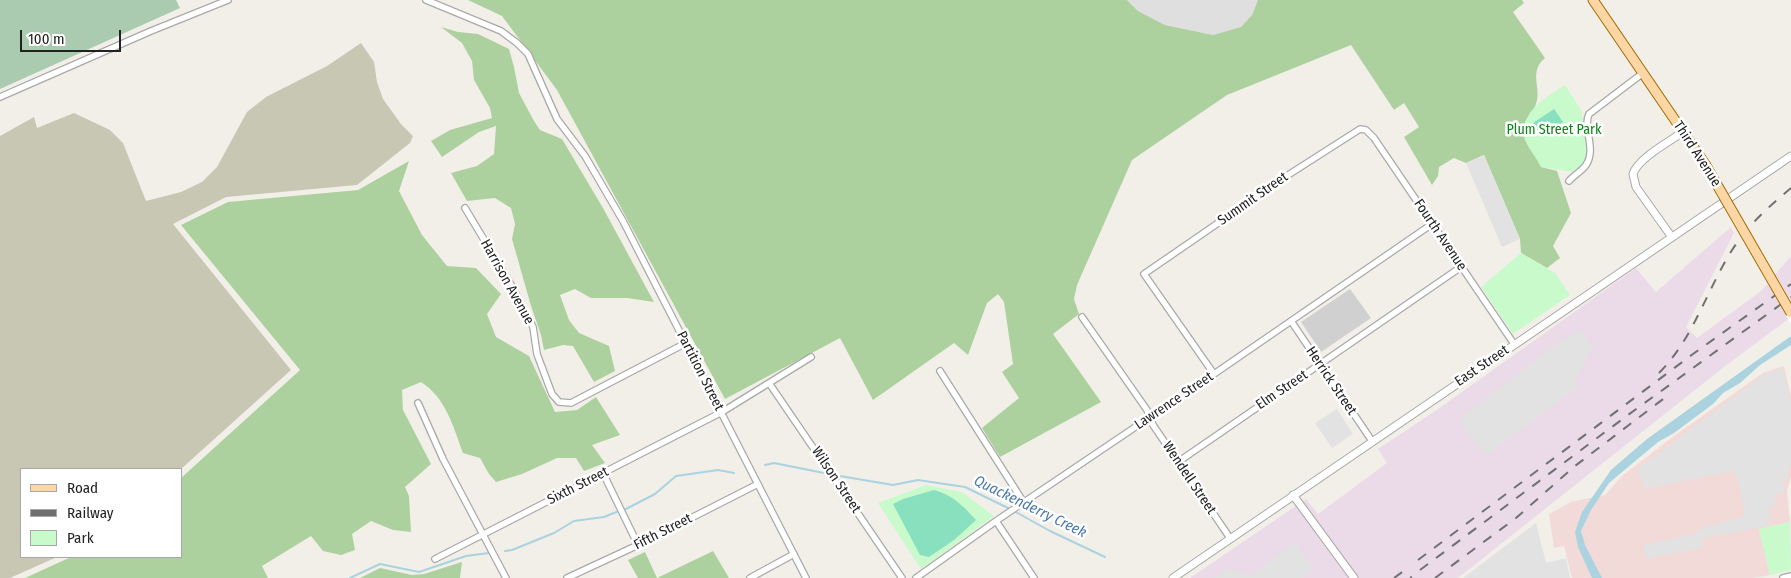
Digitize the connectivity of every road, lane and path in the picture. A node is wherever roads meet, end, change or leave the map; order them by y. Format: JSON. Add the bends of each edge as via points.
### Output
{"nodes":[{"id":1,"x":228,"y":0,"type":"edge"},
{"id":2,"x":426,"y":0,"type":"edge"},
{"id":3,"x":1593,"y":0,"type":"edge"},
{"id":4,"x":1643,"y":72,"type":"junction"},
{"id":5,"x":0,"y":97,"type":"edge"},
{"id":6,"x":1364,"y":129,"type":"joint"},
{"id":7,"x":1683,"y":132,"type":"junction"},
{"id":8,"x":1791,"y":156,"type":"edge"},
{"id":9,"x":1569,"y":182,"type":"dead end"},
{"id":10,"x":465,"y":208,"type":"dead end"},
{"id":11,"x":1432,"y":224,"type":"junction"},
{"id":12,"x":1671,"y":236,"type":"junction"},
{"id":13,"x":1461,"y":267,"type":"junction"},
{"id":14,"x":1791,"y":313,"type":"edge"},
{"id":15,"x":1082,"y":317,"type":"dead end"},
{"id":16,"x":1291,"y":321,"type":"junction"},
{"id":17,"x":686,"y":343,"type":"junction"},
{"id":18,"x":1514,"y":344,"type":"junction"},
{"id":19,"x":811,"y":357,"type":"dead end"},
{"id":20,"x":1320,"y":364,"type":"junction"},
{"id":21,"x":940,"y":371,"type":"dead end"},
{"id":22,"x":1214,"y":374,"type":"junction"},
{"id":23,"x":770,"y":383,"type":"junction"},
{"id":24,"x":418,"y":403,"type":"dead end"},
{"id":25,"x":722,"y":412,"type":"junction"},
{"id":26,"x":1150,"y":417,"type":"junction"},
{"id":27,"x":1372,"y":441,"type":"junction"},
{"id":28,"x":1178,"y":462,"type":"junction"},
{"id":29,"x":603,"y":473,"type":"junction"},
{"id":30,"x":758,"y":484,"type":"junction"},
{"id":31,"x":1293,"y":495,"type":"junction"},
{"id":32,"x":1022,"y":505,"type":"junction"},
{"id":33,"x":996,"y":521,"type":"junction"},
{"id":34,"x":482,"y":535,"type":"junction"},
{"id":35,"x":1230,"y":538,"type":"junction"},
{"id":36,"x":638,"y":545,"type":"junction"},
{"id":37,"x":794,"y":554,"type":"junction"},
{"id":38,"x":434,"y":559,"type":"dead end"},
{"id":39,"x":1791,"y":576,"type":"edge"},
{"id":40,"x":506,"y":578,"type":"edge"},
{"id":41,"x":567,"y":578,"type":"edge"},
{"id":42,"x":750,"y":578,"type":"edge"},
{"id":43,"x":806,"y":578,"type":"edge"},
{"id":44,"x":902,"y":578,"type":"edge"},
{"id":45,"x":916,"y":578,"type":"edge"},
{"id":46,"x":1034,"y":578,"type":"edge"},
{"id":47,"x":1173,"y":578,"type":"edge"},
{"id":48,"x":1354,"y":578,"type":"edge"},
{"id":49,"x":1783,"y":578,"type":"edge"}],
"edges":[{"from":1,"to":5,"type":"street"},
{"from":2,"to":17,"type":"street","name":"Partition Street","via":[[491,26],[528,54],[557,119],[623,221]]},
{"from":3,"to":4,"type":"main road","name":"Third Avenue"},
{"from":4,"to":7,"type":"main road","name":"Third Avenue"},
{"from":4,"to":9,"type":"street","via":[[1589,114],[1589,157]]},
{"from":6,"to":11,"type":"street","name":"Fourth Avenue","via":[[1374,138]]},
{"from":6,"to":22,"type":"street","name":"Summit Street","via":[[1285,177],[1144,274]]},
{"from":7,"to":12,"type":"street","via":[[1643,160],[1633,174],[1636,187]]},
{"from":7,"to":14,"type":"main road","name":"Third Avenue","bridge":true},
{"from":8,"to":12,"type":"street","name":"East Street"},
{"from":10,"to":17,"type":"street","name":"Harrison Avenue","via":[[533,327],[537,354],[552,394],[559,402],[570,403]]},
{"from":11,"to":13,"type":"street","name":"Fourth Avenue"},
{"from":11,"to":16,"type":"street","name":"Lawrence Street"},
{"from":12,"to":18,"type":"street","name":"East Street"},
{"from":13,"to":18,"type":"street","name":"Fourth Avenue"},
{"from":13,"to":20,"type":"street","name":"Elm Street"},
{"from":15,"to":26,"type":"street","name":"Wendell Street"},
{"from":16,"to":20,"type":"street","name":"Herrick Street"},
{"from":16,"to":22,"type":"street","name":"Lawrence Street"},
{"from":17,"to":25,"type":"street","name":"Partition Street"},
{"from":18,"to":27,"type":"street","name":"East Street"},
{"from":19,"to":23,"type":"street","name":"Sixth Street"},
{"from":20,"to":27,"type":"street","name":"Herrick Street"},
{"from":20,"to":28,"type":"street","name":"Elm Street"},
{"from":21,"to":32,"type":"street"},
{"from":22,"to":26,"type":"street","name":"Lawrence Street"},
{"from":23,"to":25,"type":"street","name":"Sixth Street"},
{"from":23,"to":44,"type":"street","name":"Wilson Street"},
{"from":24,"to":34,"type":"street"},
{"from":25,"to":29,"type":"street","name":"Sixth Street"},
{"from":25,"to":30,"type":"street","name":"Partition Street"},
{"from":26,"to":28,"type":"street","name":"Wendell Street"},
{"from":26,"to":32,"type":"street","name":"Lawrence Street"},
{"from":27,"to":31,"type":"street","name":"East Street"},
{"from":28,"to":35,"type":"street","name":"Wendell Street"},
{"from":29,"to":34,"type":"street","name":"Sixth Street"},
{"from":29,"to":36,"type":"street"},
{"from":30,"to":36,"type":"street","name":"Fifth Street"},
{"from":30,"to":37,"type":"street","name":"Partition Street"},
{"from":31,"to":35,"type":"street","name":"East Street"},
{"from":31,"to":48,"type":"street"},
{"from":32,"to":33,"type":"street","name":"Lawrence Street"},
{"from":33,"to":45,"type":"street","name":"Lawrence Street"},
{"from":33,"to":46,"type":"street"},
{"from":34,"to":38,"type":"street","name":"Sixth Street"},
{"from":34,"to":40,"type":"street"},
{"from":35,"to":47,"type":"street","name":"East Street"},
{"from":36,"to":41,"type":"street","name":"Fifth Street"},
{"from":37,"to":42,"type":"street"},
{"from":37,"to":43,"type":"street","name":"Partition Street"},
{"from":39,"to":49,"type":"street"}]}
